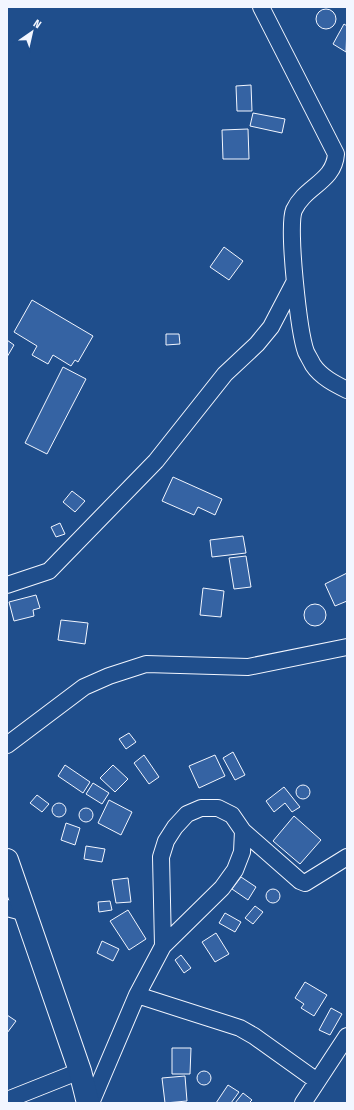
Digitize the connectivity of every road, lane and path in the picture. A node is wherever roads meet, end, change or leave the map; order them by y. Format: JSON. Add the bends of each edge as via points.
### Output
{"nodes":[{"id":1,"x":261,"y":7,"type":"edge"},
{"id":2,"x":294,"y":283,"type":"junction"},
{"id":3,"x":347,"y":390,"type":"edge"},
{"id":4,"x":7,"y":585,"type":"edge"},
{"id":5,"x":347,"y":647,"type":"edge"},
{"id":6,"x":7,"y":745,"type":"edge"},
{"id":7,"x":243,"y":832,"type":"junction"},
{"id":8,"x":347,"y":857,"type":"edge"},
{"id":9,"x":7,"y":860,"type":"edge"},
{"id":10,"x":17,"y":911,"type":"edge"},
{"id":11,"x":163,"y":946,"type":"junction"},
{"id":12,"x":137,"y":995,"type":"junction"},
{"id":13,"x":347,"y":1036,"type":"edge"},
{"id":14,"x":80,"y":1071,"type":"junction"},
{"id":15,"x":318,"y":1081,"type":"junction"},
{"id":16,"x":7,"y":1100,"type":"edge"},
{"id":17,"x":90,"y":1103,"type":"edge"},
{"id":18,"x":303,"y":1103,"type":"edge"}],
"edges":[{"from":1,"to":2,"type":"street","via":[[336,154],[335,165],[302,198],[293,211]]},
{"from":2,"to":3,"type":"street","via":[[306,351],[314,367],[328,380]]},
{"from":2,"to":4,"type":"street","via":[[271,327],[225,374],[156,461],[49,571]]},
{"from":5,"to":6,"type":"street","via":[[248,667],[146,664],[84,687]]},
{"from":7,"to":8,"type":"street","via":[[305,883]]},
{"from":7,"to":11,"type":"street","via":[[242,852],[235,870],[222,888]]},
{"from":7,"to":11,"type":"street","via":[[232,815],[218,808],[201,808],[187,814],[175,827],[166,841],[161,857]]},
{"from":9,"to":10,"type":"street"},
{"from":10,"to":14,"type":"street"},
{"from":11,"to":12,"type":"street"},
{"from":12,"to":15,"type":"street","via":[[240,1028]]},
{"from":12,"to":17,"type":"street"},
{"from":13,"to":15,"type":"street"},
{"from":14,"to":16,"type":"street"},
{"from":14,"to":17,"type":"street"},
{"from":15,"to":18,"type":"street"}]}
